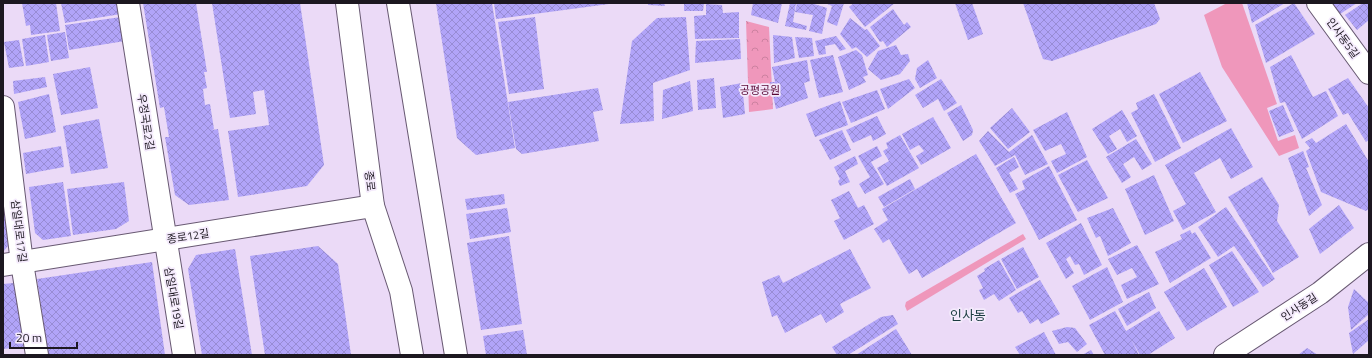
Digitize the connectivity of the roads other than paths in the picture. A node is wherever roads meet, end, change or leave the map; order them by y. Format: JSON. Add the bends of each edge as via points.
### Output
{"nodes":[{"id":1,"x":128,"y":3,"type":"edge"},
{"id":2,"x":347,"y":3,"type":"edge"},
{"id":3,"x":398,"y":3,"type":"edge"},
{"id":4,"x":1318,"y":3,"type":"edge"},
{"id":5,"x":1369,"y":74,"type":"edge"},
{"id":6,"x":3,"y":107,"type":"edge"},
{"id":7,"x":373,"y":206,"type":"junction"},
{"id":8,"x":164,"y":240,"type":"junction"},
{"id":9,"x":1369,"y":254,"type":"edge"},
{"id":10,"x":13,"y":264,"type":"edge"},
{"id":11,"x":37,"y":355,"type":"edge"},
{"id":12,"x":184,"y":355,"type":"edge"},
{"id":13,"x":412,"y":355,"type":"edge"},
{"id":14,"x":456,"y":355,"type":"edge"},
{"id":15,"x":1225,"y":355,"type":"edge"}],
"edges":[{"from":1,"to":8,"type":"street","name":"우정국로2길"},
{"from":2,"to":7,"type":"street","name":"종로"},
{"from":3,"to":14,"type":"street"},
{"from":4,"to":5,"type":"street","name":"인사동5길"},
{"from":6,"to":10,"type":"street","name":"삼일대로17길"},
{"from":7,"to":8,"type":"street","name":"종로12길"},
{"from":7,"to":13,"type":"street","name":"종로","via":[[401,291]]},
{"from":8,"to":10,"type":"street","name":"종로12길"},
{"from":8,"to":12,"type":"street","name":"삼일대로19길"},
{"from":9,"to":15,"type":"street","name":"인사동길","via":[[1320,293]]},
{"from":10,"to":11,"type":"street","name":"삼일대로17길"}]}
